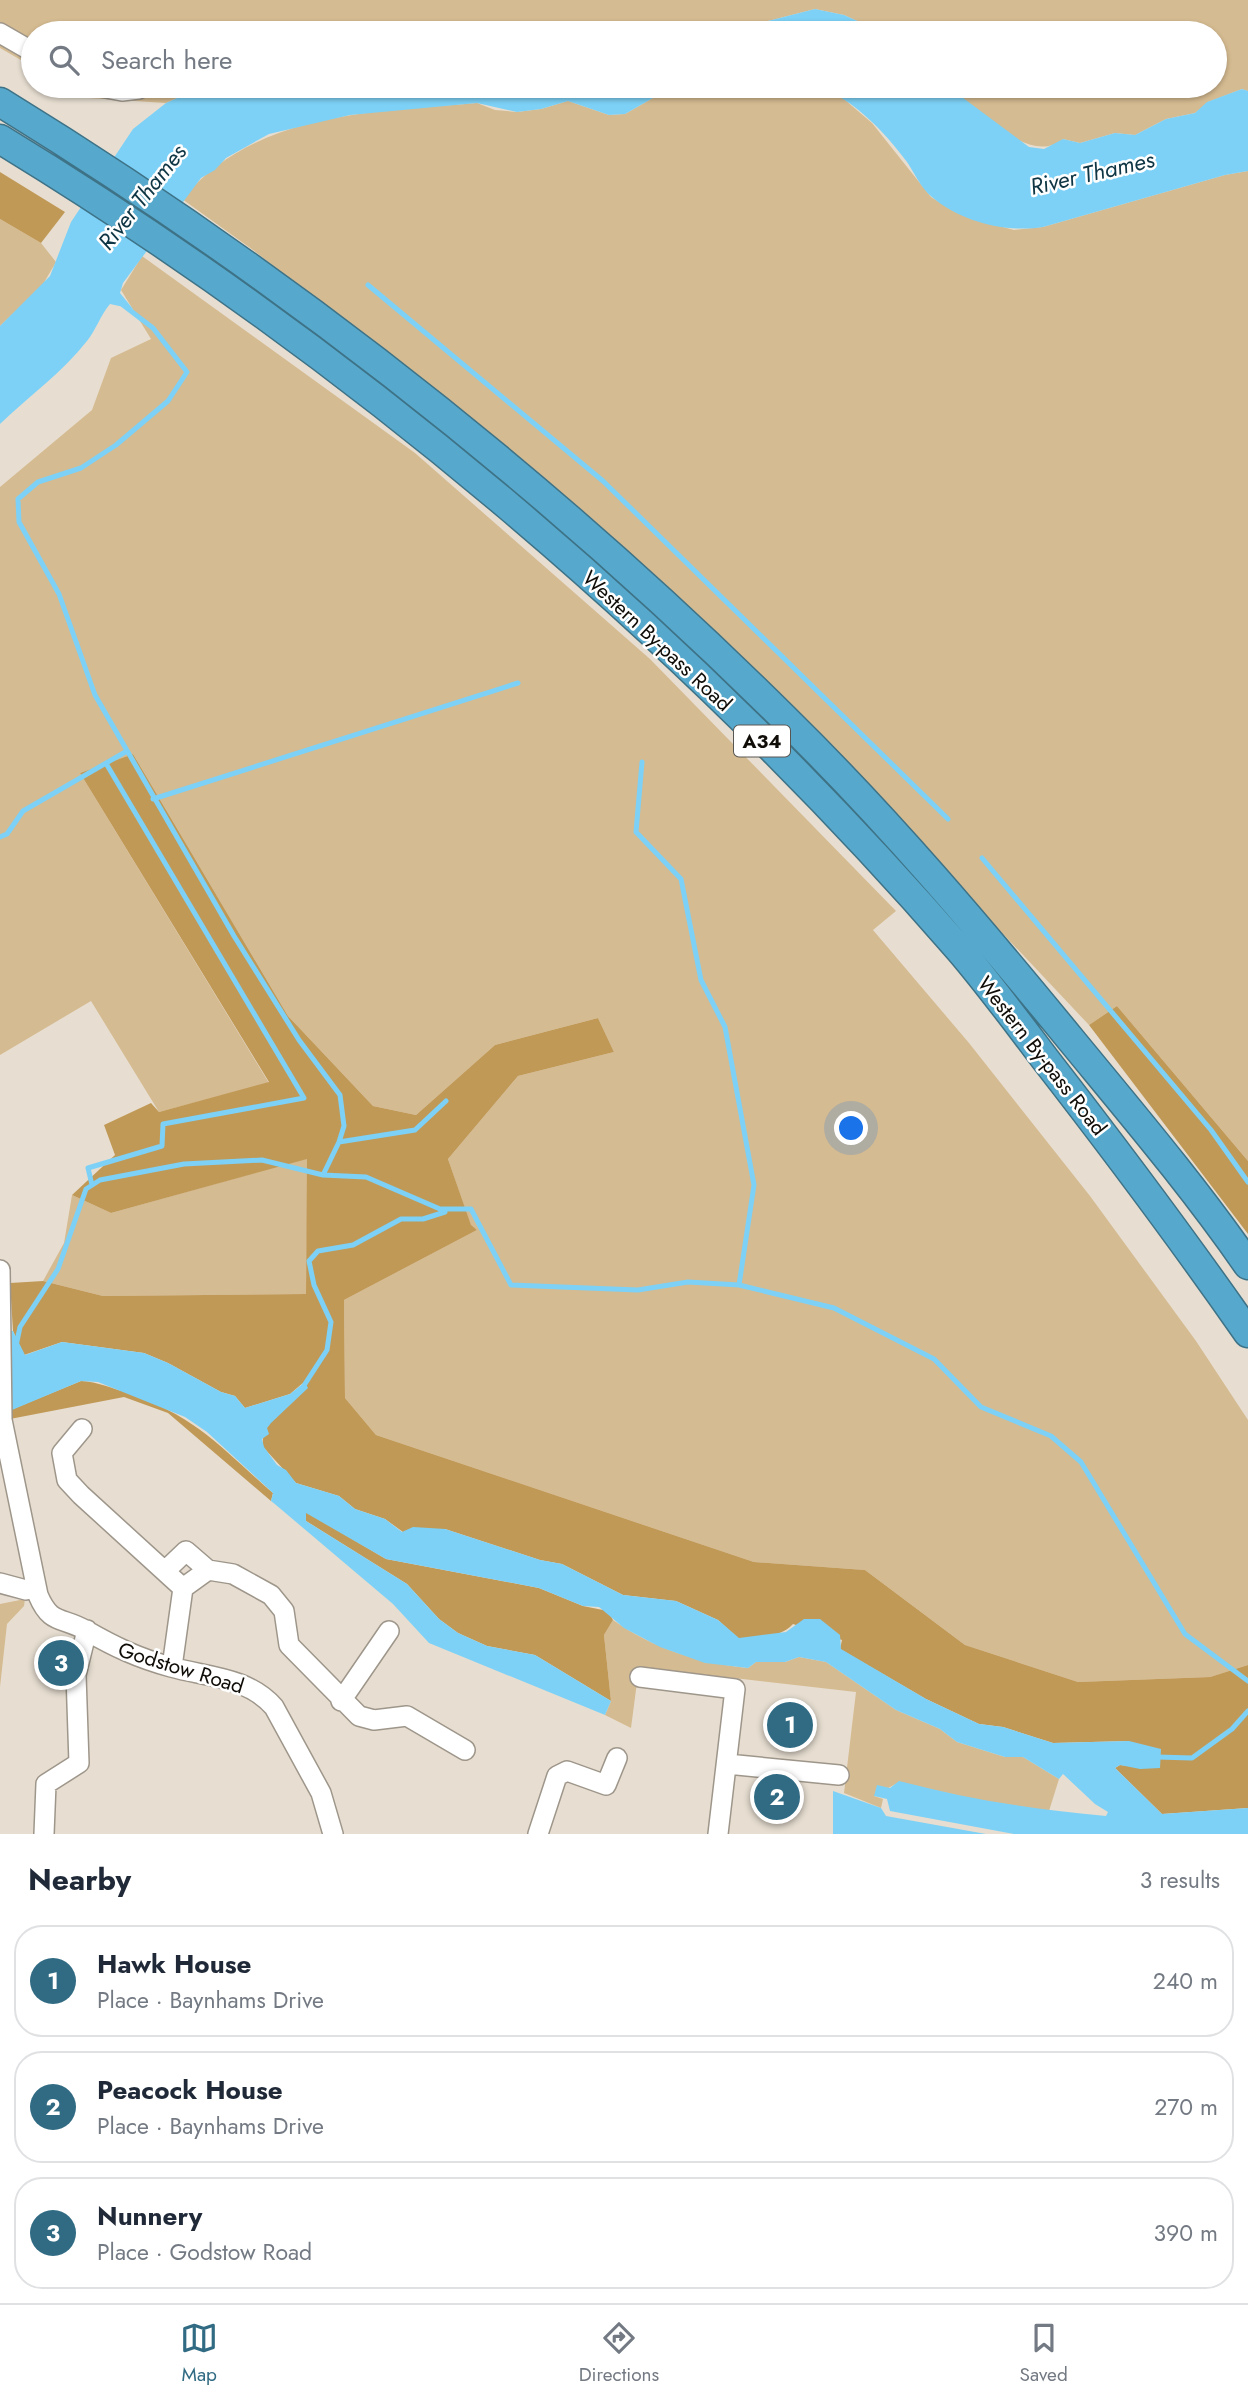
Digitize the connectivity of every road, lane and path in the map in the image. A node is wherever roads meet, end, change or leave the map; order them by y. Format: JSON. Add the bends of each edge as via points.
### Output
{"nodes":[{"id":1,"x":0,"y":33,"type":"edge"},
{"id":2,"x":21,"y":45,"type":"edge"},
{"id":3,"x":0,"y":102,"type":"edge"},
{"id":4,"x":0,"y":139,"type":"edge"},
{"id":5,"x":1248,"y":1265,"type":"edge"},
{"id":6,"x":0,"y":1270,"type":"edge"},
{"id":7,"x":2,"y":1328,"type":"edge"},
{"id":8,"x":1248,"y":1333,"type":"edge"},
{"id":9,"x":2,"y":1420,"type":"edge"},
{"id":10,"x":82,"y":1429,"type":"dead end"},
{"id":11,"x":208,"y":1570,"type":"junction"},
{"id":12,"x":165,"y":1571,"type":"junction"},
{"id":13,"x":0,"y":1583,"type":"edge"},
{"id":14,"x":36,"y":1587,"type":"junction"},
{"id":15,"x":183,"y":1588,"type":"junction"},
{"id":16,"x":87,"y":1630,"type":"junction"},
{"id":17,"x":389,"y":1631,"type":"dead end"},
{"id":18,"x":172,"y":1667,"type":"junction"},
{"id":19,"x":640,"y":1677,"type":"dead end"},
{"id":20,"x":341,"y":1701,"type":"junction"},
{"id":21,"x":465,"y":1750,"type":"dead end"},
{"id":22,"x":617,"y":1758,"type":"dead end"},
{"id":23,"x":727,"y":1764,"type":"junction"},
{"id":24,"x":839,"y":1775,"type":"dead end"},
{"id":25,"x":44,"y":1834,"type":"edge"},
{"id":26,"x":332,"y":1834,"type":"edge"},
{"id":27,"x":538,"y":1834,"type":"edge"},
{"id":28,"x":718,"y":1834,"type":"edge"}],
"edges":[{"from":1,"to":2,"type":"street"},
{"from":3,"to":5,"type":"highway","name":"Western By-pass Road","number":"A34","via":[[190,224],[361,349],[494,453],[702,638],[788,722],[979,927]]},
{"from":4,"to":8,"type":"highway","name":"Western By-pass Road","number":"A34","via":[[173,249],[347,376],[558,548],[767,746],[961,951],[1109,1141]]},
{"from":6,"to":7,"type":"street","name":"Godstow Road"},
{"from":7,"to":9,"type":"street","name":"Godstow Road"},
{"from":9,"to":14,"type":"street","name":"Godstow Road"},
{"from":10,"to":12,"type":"street","via":[[62,1452],[68,1480]]},
{"from":11,"to":12,"type":"street","via":[[186,1550]]},
{"from":11,"to":15,"type":"street"},
{"from":11,"to":20,"type":"street","via":[[233,1574],[271,1595],[284,1611],[289,1645]]},
{"from":12,"to":15,"type":"street"},
{"from":13,"to":14,"type":"street","via":[[26,1590]]},
{"from":14,"to":16,"type":"street","name":"Godstow Road","via":[[45,1612]]},
{"from":15,"to":18,"type":"street"},
{"from":16,"to":18,"type":"street","name":"Godstow Road","via":[[121,1651]]},
{"from":16,"to":25,"type":"street","via":[[76,1675],[79,1763],[46,1784]]},
{"from":17,"to":20,"type":"street"},
{"from":18,"to":26,"type":"street","name":"Godstow Road","via":[[218,1676],[264,1695],[321,1793]]},
{"from":19,"to":23,"type":"street","via":[[735,1689]]},
{"from":20,"to":21,"type":"street","via":[[359,1716],[374,1720],[407,1716]]},
{"from":22,"to":27,"type":"street","via":[[606,1785],[567,1771],[557,1776]]},
{"from":23,"to":24,"type":"street"},
{"from":23,"to":28,"type":"street"}]}
